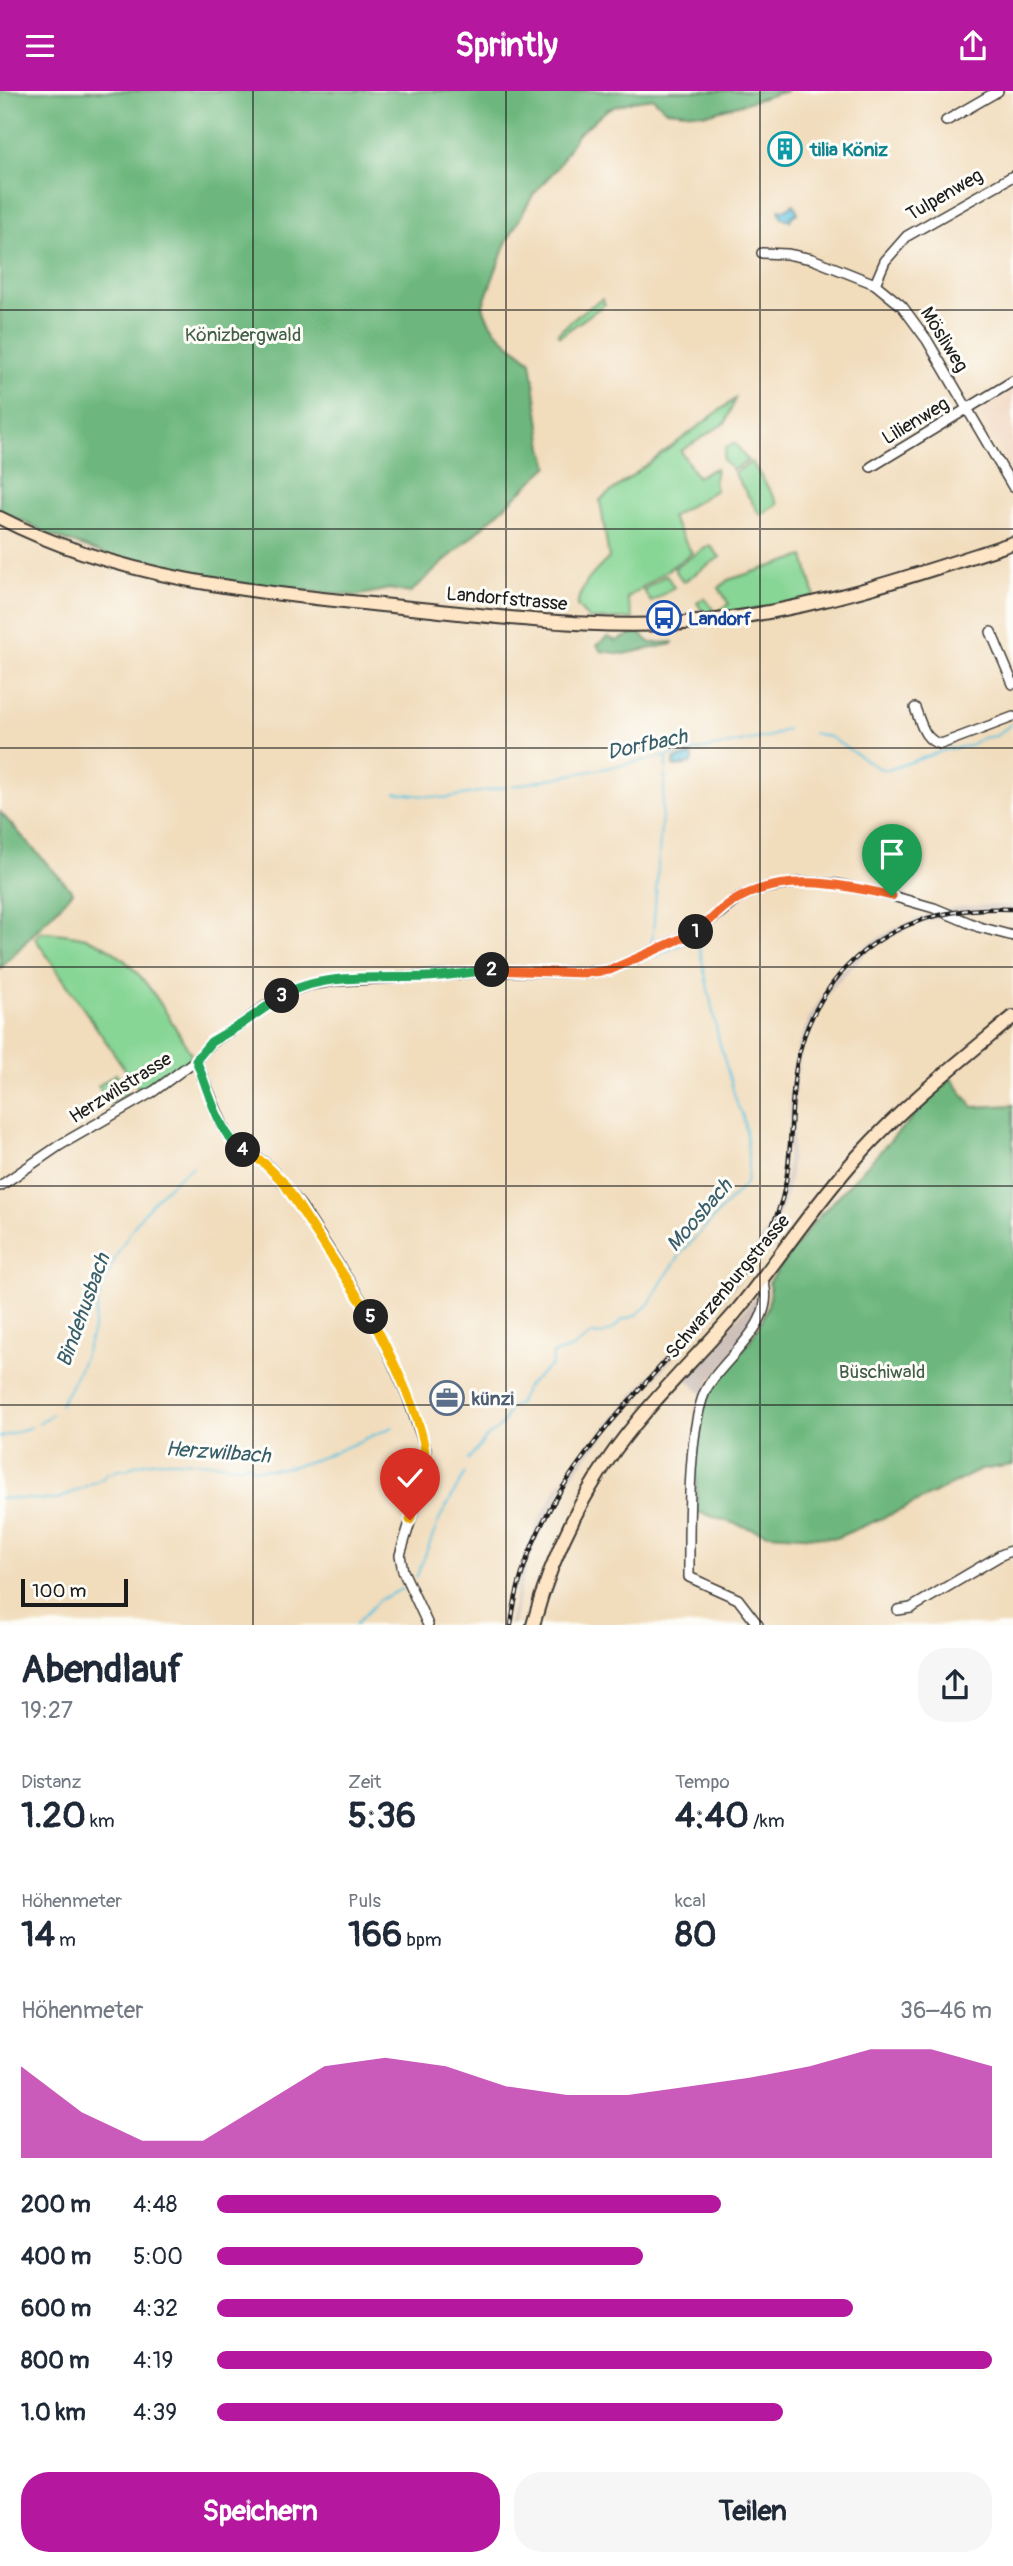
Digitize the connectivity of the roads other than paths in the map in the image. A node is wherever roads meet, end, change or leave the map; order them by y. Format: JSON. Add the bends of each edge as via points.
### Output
{"nodes":[{"id":1,"x":998,"y":91,"type":"edge"},
{"id":2,"x":946,"y":121,"type":"dead end"},
{"id":3,"x":1013,"y":176,"type":"edge"},
{"id":4,"x":762,"y":253,"type":"dead end"},
{"id":5,"x":875,"y":284,"type":"junction"},
{"id":6,"x":1013,"y":381,"type":"edge"},
{"id":7,"x":967,"y":409,"type":"junction"},
{"id":8,"x":871,"y":467,"type":"dead end"},
{"id":9,"x":1013,"y":487,"type":"edge"},
{"id":10,"x":0,"y":518,"type":"edge"},
{"id":11,"x":1013,"y":543,"type":"edge"},
{"id":12,"x":991,"y":632,"type":"dead end"},
{"id":13,"x":1013,"y":684,"type":"edge"},
{"id":14,"x":915,"y":708,"type":"dead end"},
{"id":15,"x":1013,"y":717,"type":"edge"},
{"id":16,"x":1013,"y":936,"type":"edge"},
{"id":17,"x":1013,"y":1017,"type":"edge"},
{"id":18,"x":196,"y":1060,"type":"junction"},
{"id":19,"x":0,"y":1186,"type":"edge"},
{"id":20,"x":762,"y":1278,"type":"junction"},
{"id":21,"x":1013,"y":1550,"type":"edge"},
{"id":22,"x":898,"y":1610,"type":"dead end"},
{"id":23,"x":428,"y":1625,"type":"edge"},
{"id":24,"x":533,"y":1625,"type":"edge"},
{"id":25,"x":758,"y":1625,"type":"edge"}],
"edges":[{"from":1,"to":2,"type":"street"},
{"from":3,"to":5,"type":"street","name":"Tulpenweg","via":[[906,236]]},
{"from":4,"to":5,"type":"street","name":"Mösliweg","via":[[812,259]]},
{"from":5,"to":7,"type":"street","name":"Mösliweg","via":[[918,325]]},
{"from":6,"to":7,"type":"street","name":"Lilienweg"},
{"from":7,"to":8,"type":"street","name":"Lilienweg"},
{"from":7,"to":9,"type":"street","name":"Mösliweg"},
{"from":10,"to":11,"type":"street","name":"Landorfstrasse","via":[[93,558],[203,583],[600,625],[698,622],[775,611],[892,582]]},
{"from":12,"to":13,"type":"street"},
{"from":14,"to":15,"type":"street","via":[[927,737],[941,744]]},
{"from":16,"to":18,"type":"street","name":"Herzwilstrasse","via":[[862,888],[818,882],[785,884],[739,898],[697,932],[610,970],[487,971],[334,981],[296,989],[211,1042]]},
{"from":17,"to":20,"type":"street","name":"Schwarzenburgstrasse","via":[[859,1154]]},
{"from":18,"to":19,"type":"street","name":"Herzwilstrasse","via":[[155,1091],[60,1145]]},
{"from":18,"to":23,"type":"street","via":[[225,1131],[238,1147],[274,1172],[301,1206],[372,1317],[407,1395],[425,1461],[400,1555]]},
{"from":20,"to":24,"type":"street","name":"Schwarzenburgstrasse","via":[[636,1423],[601,1471],[556,1556]]},
{"from":20,"to":25,"type":"street","via":[[767,1296],[749,1337],[708,1385],[701,1400],[694,1441],[689,1543],[689,1577],[738,1599]]},
{"from":21,"to":22,"type":"street","via":[[911,1608]]}]}
